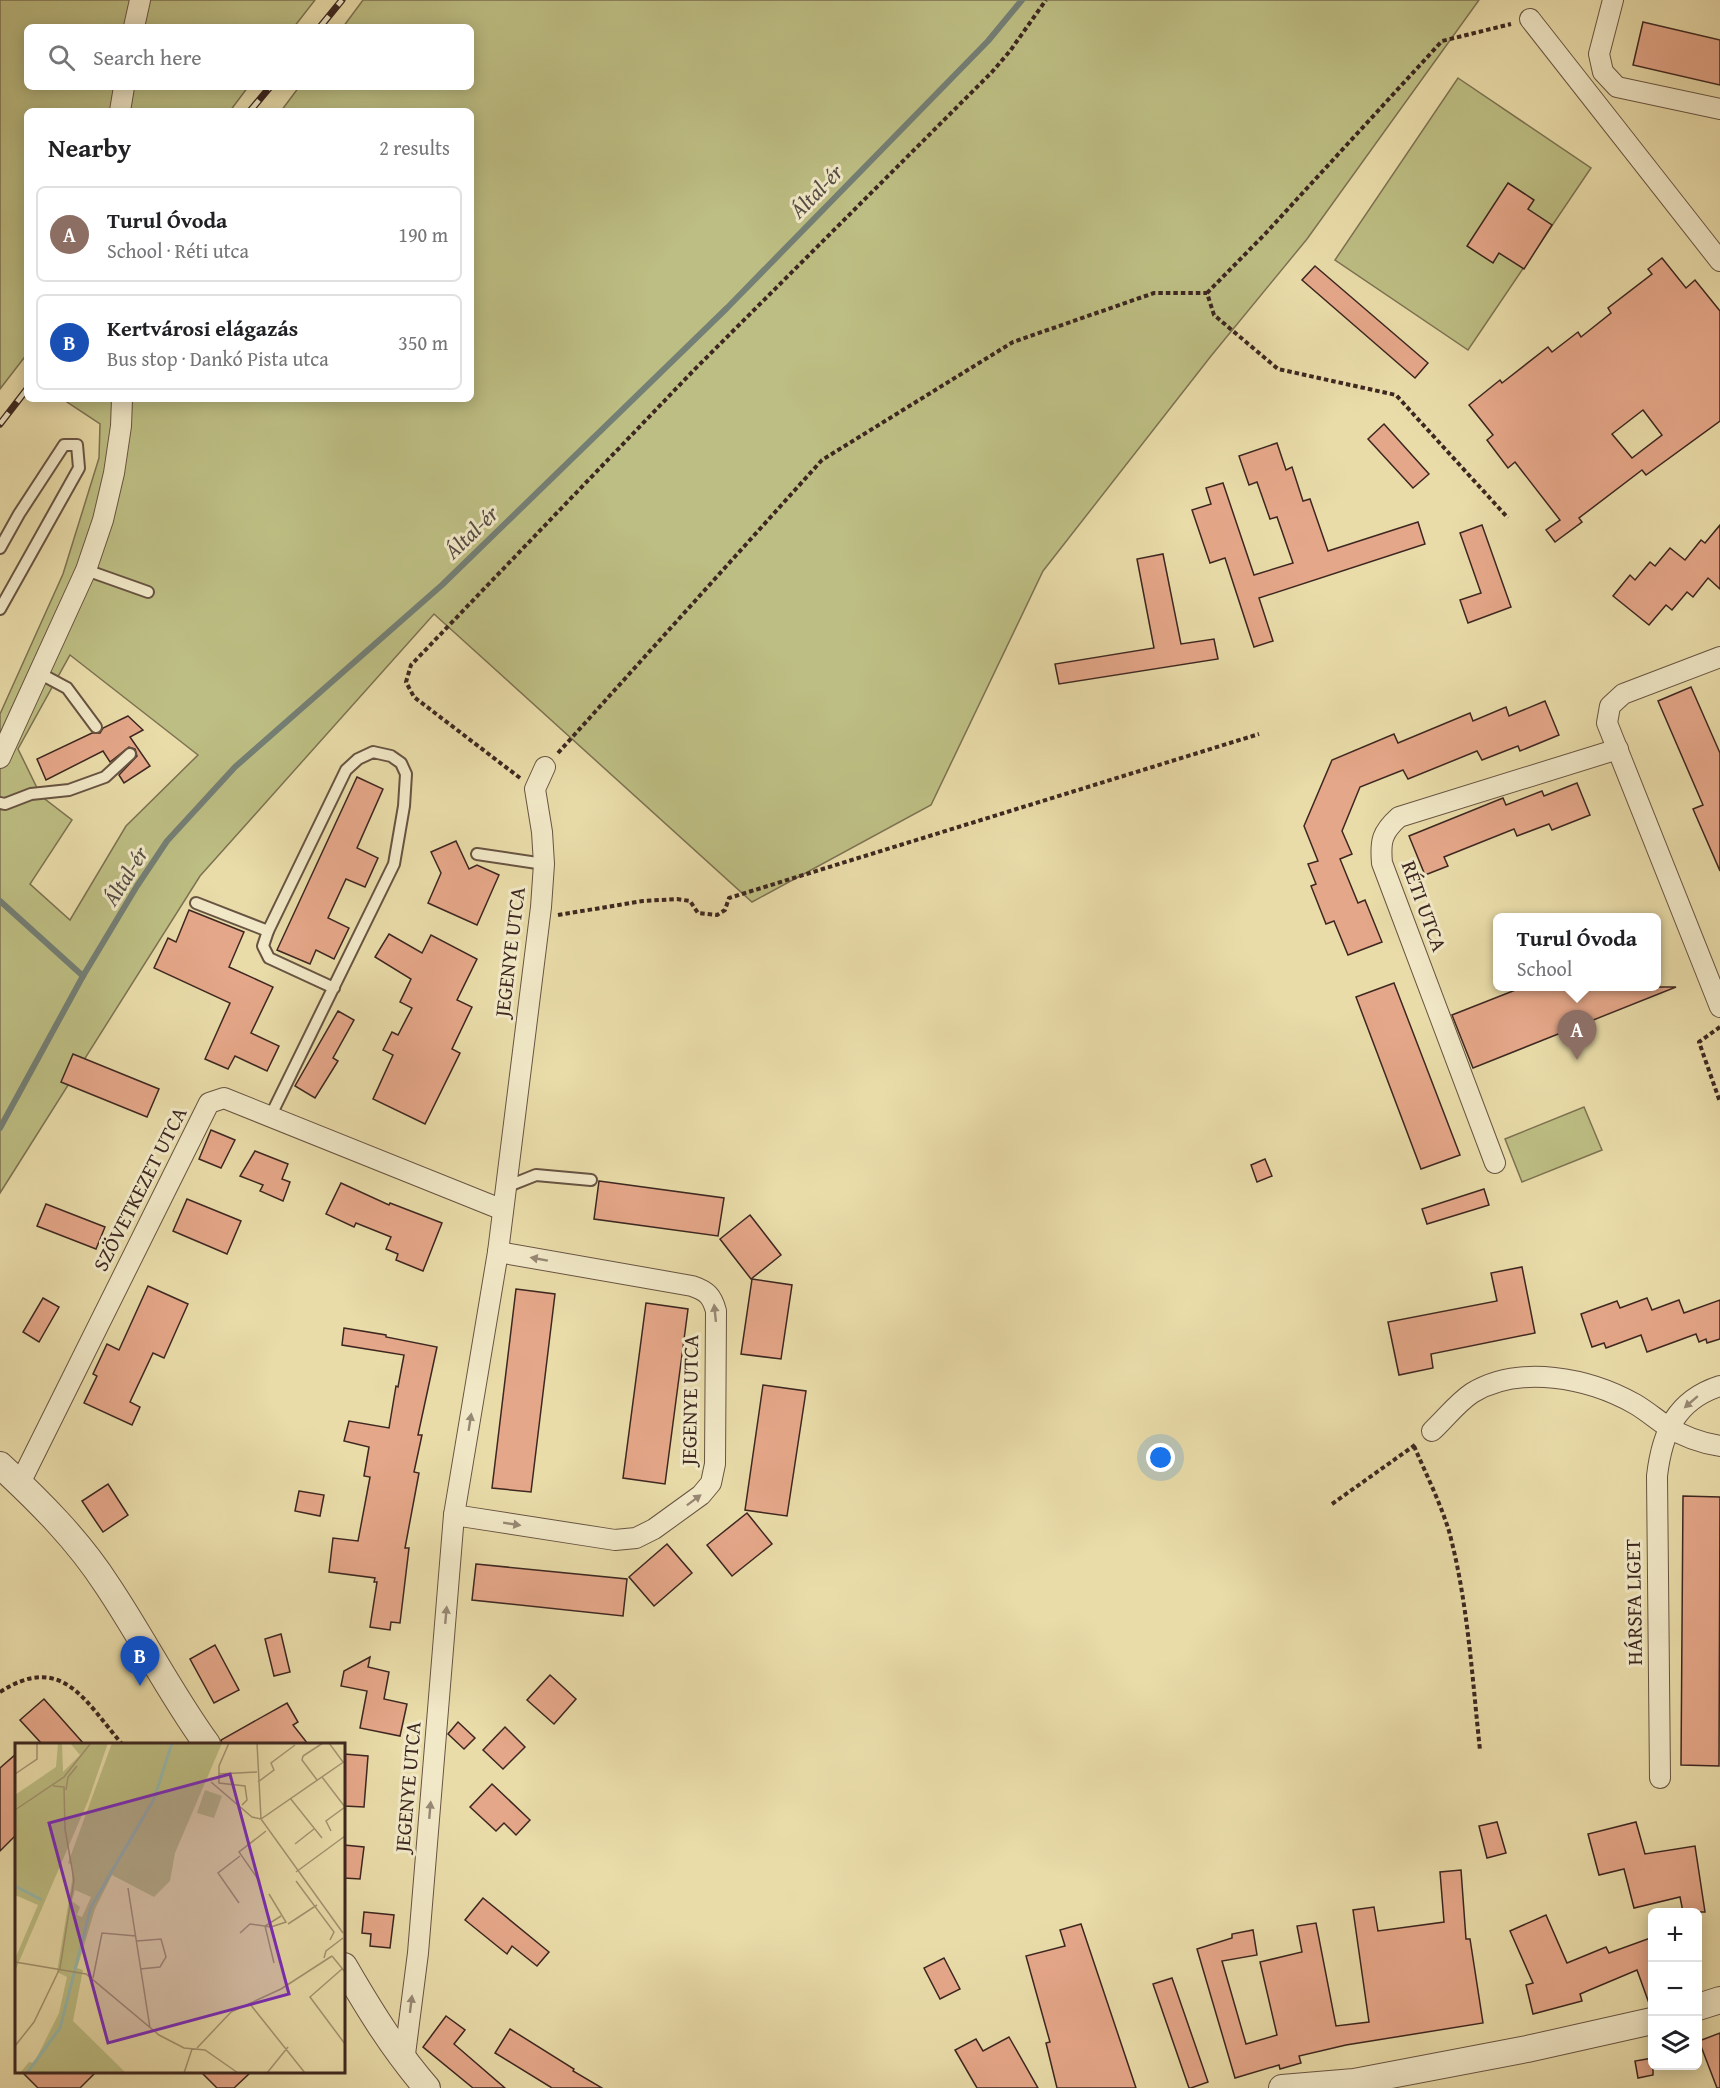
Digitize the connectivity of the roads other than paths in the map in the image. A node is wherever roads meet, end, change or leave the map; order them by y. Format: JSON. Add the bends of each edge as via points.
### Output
{"nodes":[{"id":1,"x":140,"y":0,"type":"edge"},
{"id":2,"x":1613,"y":0,"type":"edge"},
{"id":3,"x":1530,"y":19,"type":"road end"},
{"id":4,"x":135,"y":24,"type":"edge"},
{"id":5,"x":124,"y":90,"type":"edge"},
{"id":6,"x":120,"y":108,"type":"edge"},
{"id":7,"x":1720,"y":110,"type":"edge"},
{"id":8,"x":1720,"y":261,"type":"edge"},
{"id":9,"x":122,"y":402,"type":"edge"},
{"id":10,"x":0,"y":548,"type":"edge"},
{"id":11,"x":86,"y":570,"type":"junction"},
{"id":12,"x":148,"y":592,"type":"dead end"},
{"id":13,"x":0,"y":609,"type":"edge"},
{"id":14,"x":1720,"y":657,"type":"edge"},
{"id":15,"x":39,"y":673,"type":"junction"},
{"id":16,"x":96,"y":727,"type":"dead end"},
{"id":17,"x":1618,"y":749,"type":"junction"},
{"id":18,"x":130,"y":754,"type":"dead end"},
{"id":19,"x":0,"y":758,"type":"edge"},
{"id":20,"x":545,"y":767,"type":"road end"},
{"id":21,"x":0,"y":803,"type":"edge"},
{"id":22,"x":477,"y":854,"type":"dead end"},
{"id":23,"x":544,"y":864,"type":"junction"},
{"id":24,"x":196,"y":903,"type":"dead end"},
{"id":25,"x":268,"y":931,"type":"junction"},
{"id":26,"x":334,"y":988,"type":"junction"},
{"id":27,"x":1720,"y":1007,"type":"edge"},
{"id":28,"x":271,"y":1115,"type":"junction"},
{"id":29,"x":1495,"y":1163,"type":"dead end"},
{"id":30,"x":591,"y":1180,"type":"dead end"},
{"id":31,"x":506,"y":1188,"type":"junction"},
{"id":32,"x":503,"y":1210,"type":"junction"},
{"id":33,"x":498,"y":1252,"type":"junction"},
{"id":34,"x":1720,"y":1386,"type":"edge"},
{"id":35,"x":1668,"y":1427,"type":"junction"},
{"id":36,"x":1432,"y":1431,"type":"road end"},
{"id":37,"x":1720,"y":1446,"type":"edge"},
{"id":38,"x":0,"y":1465,"type":"edge"},
{"id":39,"x":20,"y":1483,"type":"junction"},
{"id":40,"x":454,"y":1515,"type":"junction"},
{"id":41,"x":206,"y":1743,"type":"edge"},
{"id":42,"x":1660,"y":1778,"type":"dead end"},
{"id":43,"x":345,"y":1968,"type":"edge"},
{"id":44,"x":1720,"y":2000,"type":"edge"},
{"id":45,"x":1702,"y":2006,"type":"edge"},
{"id":46,"x":1648,"y":2021,"type":"edge"},
{"id":47,"x":404,"y":2062,"type":"junction"},
{"id":48,"x":1355,"y":2085,"type":"edge"},
{"id":49,"x":427,"y":2088,"type":"edge"},
{"id":50,"x":1282,"y":2088,"type":"edge"}],
"edges":[{"from":1,"to":4,"type":"street"},
{"from":2,"to":7,"type":"street","via":[[1599,54],[1603,72],[1617,87]]},
{"from":3,"to":8,"type":"street"},
{"from":5,"to":6,"type":"street"},
{"from":9,"to":11,"type":"street","via":[[114,473]]},
{"from":10,"to":13,"type":"lane","via":[[64,446],[76,445],[79,468]]},
{"from":11,"to":12,"type":"lane"},
{"from":11,"to":15,"type":"street"},
{"from":14,"to":17,"type":"street","via":[[1623,694],[1610,706],[1607,723]]},
{"from":15,"to":16,"type":"lane","via":[[67,688]]},
{"from":15,"to":19,"type":"street"},
{"from":17,"to":27,"type":"street"},
{"from":17,"to":29,"type":"street","name":"RÉTI UTCA","via":[[1399,816],[1387,828],[1381,845],[1382,863]]},
{"from":18,"to":21,"type":"lane","via":[[105,777],[69,790],[31,794]]},
{"from":20,"to":23,"type":"street","name":"JEGENYE UTCA","via":[[535,789]]},
{"from":22,"to":23,"type":"lane"},
{"from":23,"to":31,"type":"street","name":"JEGENYE UTCA"},
{"from":24,"to":25,"type":"lane"},
{"from":25,"to":26,"type":"lane","via":[[262,946],[269,958]]},
{"from":25,"to":26,"type":"lane","via":[[346,770],[374,752],[401,763],[406,774],[404,806],[394,864]]},
{"from":26,"to":28,"type":"lane"},
{"from":28,"to":32,"type":"street","name":"SZÖVETKEZET UTCA"},
{"from":28,"to":39,"type":"street","name":"SZÖVETKEZET UTCA","via":[[224,1098],[209,1103]]},
{"from":30,"to":31,"type":"lane","via":[[536,1176]]},
{"from":31,"to":32,"type":"street","name":"JEGENYE UTCA"},
{"from":32,"to":33,"type":"street","name":"JEGENYE UTCA"},
{"from":40,"to":33,"type":"street","name":"JEGENYE UTCA","one_way":true},
{"from":40,"to":33,"type":"street","name":"JEGENYE UTCA","one_way":true,"via":[[615,1540],[636,1538],[701,1495],[711,1483],[715,1464],[716,1311],[704,1290]]},
{"from":34,"to":35,"type":"street","name":"HÁRSFA LIGET","one_way":true,"via":[[1691,1399]]},
{"from":35,"to":36,"type":"street","via":[[1646,1410],[1605,1389],[1542,1376],[1481,1388],[1466,1397]]},
{"from":35,"to":37,"type":"street"},
{"from":35,"to":42,"type":"street","name":"HÁRSFA LIGET","via":[[1657,1476]]},
{"from":38,"to":39,"type":"street"},
{"from":39,"to":41,"type":"street","via":[[82,1550],[107,1584]]},
{"from":47,"to":40,"type":"street","name":"JEGENYE UTCA","one_way":true,"via":[[418,1953]]},
{"from":43,"to":47,"type":"street"},
{"from":44,"to":45,"type":"street"},
{"from":46,"to":48,"type":"street"},
{"from":47,"to":49,"type":"street"},
{"from":48,"to":50,"type":"street"}]}
